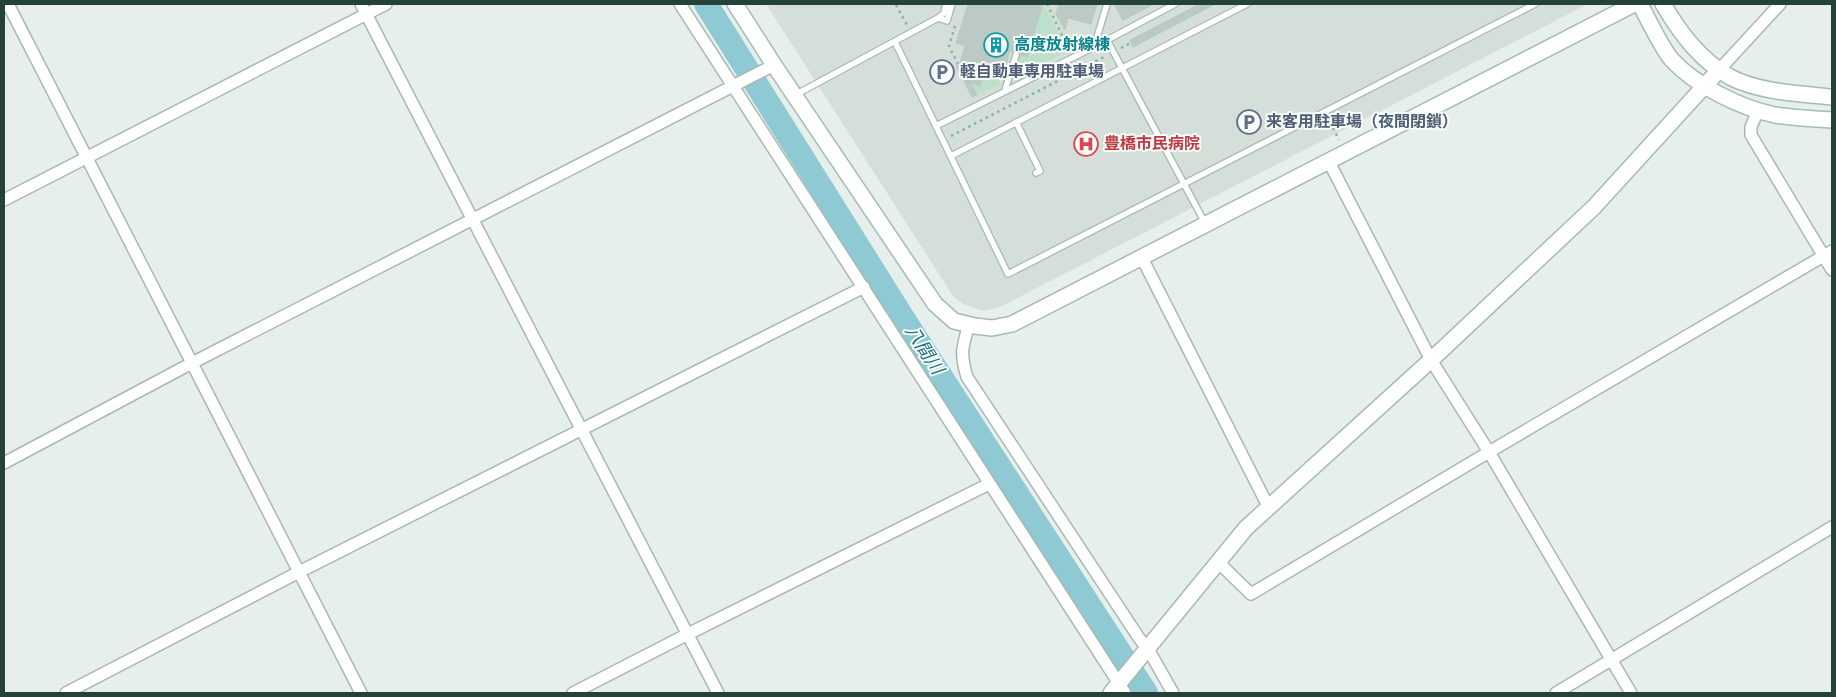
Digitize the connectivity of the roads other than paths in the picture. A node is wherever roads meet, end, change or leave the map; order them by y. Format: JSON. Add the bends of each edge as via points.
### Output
{"nodes":[{"id":1,"x":8,"y":4,"type":"edge"},
{"id":2,"x":386,"y":4,"type":"edge"},
{"id":3,"x":680,"y":4,"type":"edge"},
{"id":4,"x":736,"y":4,"type":"edge"},
{"id":5,"x":946,"y":4,"type":"edge"},
{"id":6,"x":952,"y":4,"type":"edge"},
{"id":7,"x":1107,"y":4,"type":"edge"},
{"id":8,"x":1175,"y":4,"type":"edge"},
{"id":9,"x":1247,"y":4,"type":"edge"},
{"id":10,"x":1536,"y":4,"type":"edge"},
{"id":11,"x":1634,"y":4,"type":"edge"},
{"id":12,"x":1640,"y":4,"type":"edge"},
{"id":13,"x":1663,"y":4,"type":"edge"},
{"id":14,"x":1780,"y":4,"type":"edge"},
{"id":15,"x":364,"y":9,"type":"edge"},
{"id":16,"x":938,"y":18,"type":"junction"},
{"id":17,"x":1107,"y":40,"type":"junction"},
{"id":18,"x":895,"y":42,"type":"junction"},
{"id":19,"x":1094,"y":47,"type":"junction"},
{"id":20,"x":1016,"y":55,"type":"dead end"},
{"id":21,"x":770,"y":67,"type":"junction"},
{"id":22,"x":1122,"y":68,"type":"junction"},
{"id":23,"x":1720,"y":69,"type":"junction"},
{"id":24,"x":735,"y":85,"type":"junction"},
{"id":25,"x":1705,"y":86,"type":"junction"},
{"id":26,"x":1005,"y":90,"type":"junction"},
{"id":27,"x":796,"y":95,"type":"junction"},
{"id":28,"x":1832,"y":98,"type":"edge"},
{"id":29,"x":1758,"y":110,"type":"junction"},
{"id":30,"x":1832,"y":120,"type":"edge"},
{"id":31,"x":1016,"y":122,"type":"junction"},
{"id":32,"x":936,"y":126,"type":"junction"},
{"id":33,"x":951,"y":156,"type":"junction"},
{"id":34,"x":86,"y":157,"type":"junction"},
{"id":35,"x":1329,"y":162,"type":"junction"},
{"id":36,"x":1036,"y":173,"type":"dead end"},
{"id":37,"x":1184,"y":183,"type":"junction"},
{"id":38,"x":4,"y":200,"type":"edge"},
{"id":39,"x":472,"y":220,"type":"junction"},
{"id":40,"x":1205,"y":223,"type":"junction"},
{"id":41,"x":1828,"y":253,"type":"edge"},
{"id":42,"x":1141,"y":256,"type":"junction"},
{"id":43,"x":1832,"y":270,"type":"edge"},
{"id":44,"x":864,"y":287,"type":"junction"},
{"id":45,"x":969,"y":325,"type":"junction"},
{"id":46,"x":1431,"y":360,"type":"junction"},
{"id":47,"x":192,"y":363,"type":"junction"},
{"id":48,"x":582,"y":429,"type":"junction"},
{"id":49,"x":1489,"y":452,"type":"junction"},
{"id":50,"x":4,"y":463,"type":"edge"},
{"id":51,"x":989,"y":484,"type":"junction"},
{"id":52,"x":1269,"y":508,"type":"junction"},
{"id":53,"x":1832,"y":527,"type":"edge"},
{"id":54,"x":1217,"y":561,"type":"junction"},
{"id":55,"x":299,"y":572,"type":"junction"},
{"id":56,"x":688,"y":634,"type":"junction"},
{"id":57,"x":1146,"y":651,"type":"junction"},
{"id":58,"x":1611,"y":661,"type":"junction"},
{"id":59,"x":1118,"y":690,"type":"edge"},
{"id":60,"x":66,"y":693,"type":"edge"},
{"id":61,"x":361,"y":693,"type":"edge"},
{"id":62,"x":573,"y":693,"type":"edge"},
{"id":63,"x":718,"y":693,"type":"edge"},
{"id":64,"x":1173,"y":693,"type":"edge"},
{"id":65,"x":1556,"y":693,"type":"edge"},
{"id":66,"x":1632,"y":693,"type":"edge"}],
"edges":[{"from":1,"to":34,"type":"street"},
{"from":2,"to":15,"type":"street"},
{"from":3,"to":24,"type":"street"},
{"from":4,"to":21,"type":"street"},
{"from":5,"to":16,"type":"lane","via":[[944,13]]},
{"from":6,"to":16,"type":"lane","via":[[947,21]]},
{"from":7,"to":19,"type":"lane"},
{"from":8,"to":17,"type":"lane"},
{"from":9,"to":22,"type":"lane"},
{"from":10,"to":37,"type":"lane"},
{"from":11,"to":35,"type":"street"},
{"from":12,"to":25,"type":"street","via":[[1671,59]]},
{"from":13,"to":23,"type":"street","via":[[1690,44]]},
{"from":14,"to":23,"type":"street"},
{"from":15,"to":34,"type":"street"},
{"from":15,"to":39,"type":"street"},
{"from":16,"to":18,"type":"lane"},
{"from":17,"to":19,"type":"lane"},
{"from":17,"to":22,"type":"lane"},
{"from":18,"to":27,"type":"lane"},
{"from":18,"to":32,"type":"lane"},
{"from":19,"to":26,"type":"lane"},
{"from":20,"to":26,"type":"lane"},
{"from":21,"to":24,"type":"street"},
{"from":21,"to":27,"type":"street"},
{"from":22,"to":31,"type":"lane"},
{"from":22,"to":37,"type":"lane"},
{"from":23,"to":25,"type":"street"},
{"from":23,"to":28,"type":"street","via":[[1731,77],[1759,87]]},
{"from":24,"to":39,"type":"street"},
{"from":24,"to":44,"type":"street"},
{"from":25,"to":29,"type":"street"},
{"from":25,"to":46,"type":"street","via":[[1594,207]]},
{"from":26,"to":32,"type":"lane"},
{"from":27,"to":45,"type":"street","via":[[935,304],[954,320]]},
{"from":29,"to":30,"type":"street"},
{"from":29,"to":41,"type":"street","via":[[1750,135]]},
{"from":31,"to":33,"type":"lane"},
{"from":31,"to":36,"type":"lane","via":[[1040,171]]},
{"from":32,"to":33,"type":"lane"},
{"from":33,"to":37,"type":"lane","via":[[1008,274]]},
{"from":34,"to":38,"type":"street"},
{"from":34,"to":47,"type":"street"},
{"from":35,"to":40,"type":"street"},
{"from":35,"to":46,"type":"street"},
{"from":37,"to":40,"type":"lane"},
{"from":39,"to":47,"type":"street"},
{"from":39,"to":48,"type":"street"},
{"from":40,"to":42,"type":"street"},
{"from":41,"to":43,"type":"street"},
{"from":41,"to":49,"type":"street"},
{"from":42,"to":45,"type":"street","via":[[1012,324],[992,328]]},
{"from":42,"to":52,"type":"street"},
{"from":44,"to":48,"type":"street"},
{"from":44,"to":51,"type":"street"},
{"from":45,"to":57,"type":"street","via":[[961,358],[967,377]]},
{"from":46,"to":49,"type":"street"},
{"from":46,"to":52,"type":"street"},
{"from":47,"to":50,"type":"street"},
{"from":47,"to":55,"type":"street"},
{"from":48,"to":55,"type":"street"},
{"from":48,"to":56,"type":"street"},
{"from":49,"to":54,"type":"street","via":[[1251,594]]},
{"from":49,"to":58,"type":"street"},
{"from":51,"to":56,"type":"street"},
{"from":51,"to":59,"type":"street"},
{"from":52,"to":54,"type":"street"},
{"from":53,"to":58,"type":"street"},
{"from":54,"to":57,"type":"street"},
{"from":55,"to":60,"type":"street"},
{"from":55,"to":61,"type":"street"},
{"from":56,"to":62,"type":"street"},
{"from":56,"to":63,"type":"street"},
{"from":57,"to":59,"type":"street"},
{"from":57,"to":64,"type":"street"},
{"from":58,"to":65,"type":"street"},
{"from":58,"to":66,"type":"street"}]}
